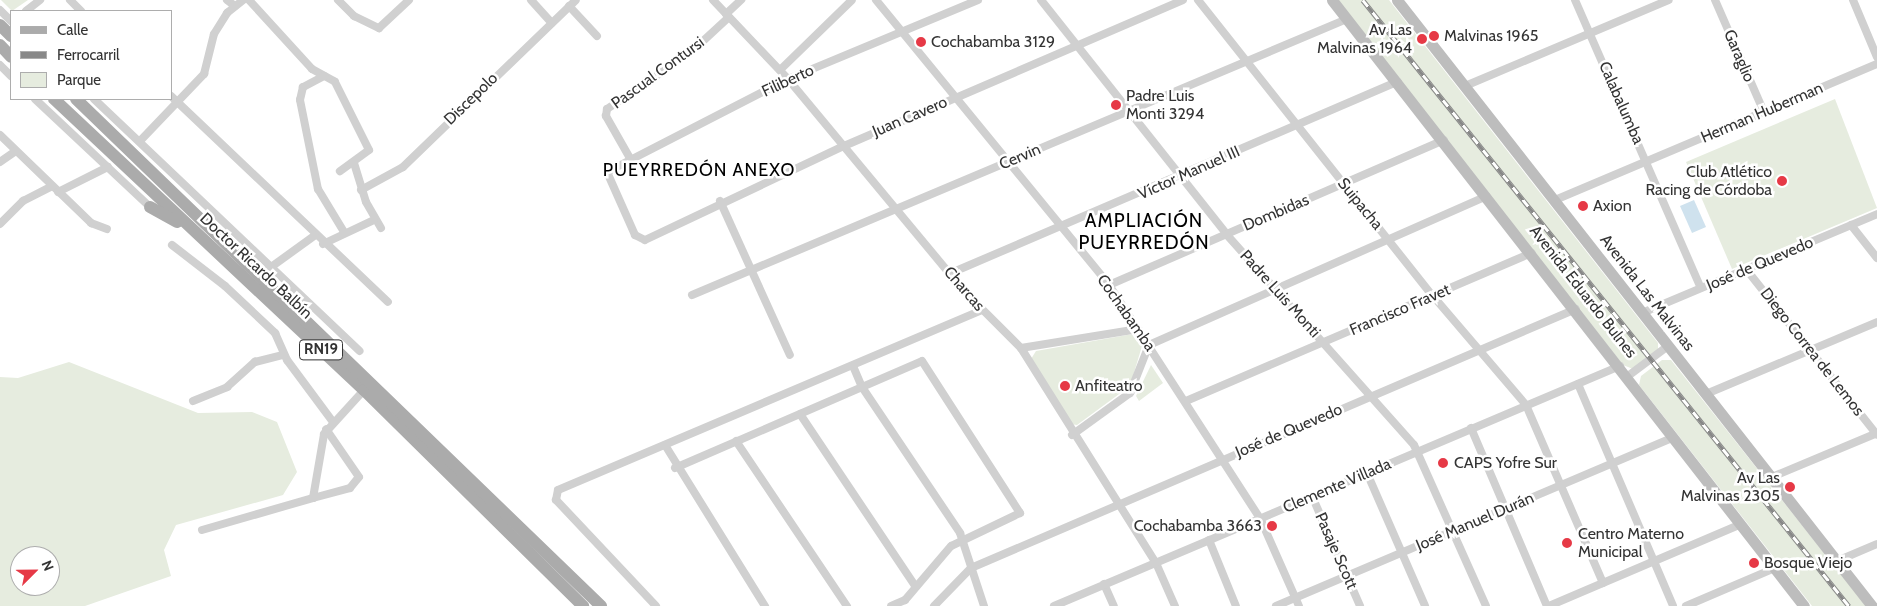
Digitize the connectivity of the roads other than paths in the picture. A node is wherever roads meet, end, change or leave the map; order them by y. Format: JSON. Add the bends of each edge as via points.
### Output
{"nodes":[{"id":1,"x":38,"y":0,"type":"edge"},
{"id":2,"x":70,"y":0,"type":"edge"},
{"id":3,"x":227,"y":0,"type":"edge"},
{"id":4,"x":243,"y":0,"type":"edge"},
{"id":5,"x":249,"y":0,"type":"edge"},
{"id":6,"x":338,"y":0,"type":"edge"},
{"id":7,"x":410,"y":0,"type":"edge"},
{"id":8,"x":531,"y":0,"type":"edge"},
{"id":9,"x":576,"y":0,"type":"edge"},
{"id":10,"x":713,"y":0,"type":"edge"},
{"id":11,"x":741,"y":0,"type":"edge"},
{"id":12,"x":852,"y":0,"type":"edge"},
{"id":13,"x":876,"y":0,"type":"edge"},
{"id":14,"x":960,"y":0,"type":"edge"},
{"id":15,"x":978,"y":0,"type":"edge"},
{"id":16,"x":1041,"y":0,"type":"edge"},
{"id":17,"x":1183,"y":0,"type":"edge"},
{"id":18,"x":1198,"y":0,"type":"edge"},
{"id":19,"x":1332,"y":0,"type":"edge"},
{"id":20,"x":1397,"y":0,"type":"edge"},
{"id":21,"x":1575,"y":0,"type":"edge"},
{"id":22,"x":1669,"y":0,"type":"edge"},
{"id":23,"x":1715,"y":0,"type":"edge"},
{"id":24,"x":1853,"y":0,"type":"edge"},
{"id":25,"x":235,"y":6,"type":"junction"},
{"id":26,"x":569,"y":6,"type":"junction"},
{"id":27,"x":0,"y":10,"type":"edge"},
{"id":28,"x":27,"y":10,"type":"edge"},
{"id":29,"x":80,"y":10,"type":"edge"},
{"id":30,"x":955,"y":10,"type":"junction"},
{"id":31,"x":728,"y":15,"type":"junction"},
{"id":32,"x":1346,"y":19,"type":"junction"},
{"id":33,"x":552,"y":23,"type":"junction"},
{"id":34,"x":8,"y":28,"type":"edge"},
{"id":35,"x":905,"y":31,"type":"junction"},
{"id":36,"x":1590,"y":33,"type":"junction"},
{"id":37,"x":597,"y":36,"type":"dead end"},
{"id":38,"x":0,"y":45,"type":"edge"},
{"id":39,"x":1077,"y":45,"type":"junction"},
{"id":40,"x":10,"y":55,"type":"edge"},
{"id":41,"x":1877,"y":57,"type":"edge"},
{"id":42,"x":1245,"y":61,"type":"junction"},
{"id":43,"x":1877,"y":64,"type":"edge"},
{"id":44,"x":0,"y":65,"type":"edge"},
{"id":45,"x":780,"y":70,"type":"junction"},
{"id":46,"x":10,"y":75,"type":"edge"},
{"id":47,"x":324,"y":76,"type":"junction"},
{"id":48,"x":788,"y":80,"type":"junction"},
{"id":49,"x":1398,"y":82,"type":"junction"},
{"id":50,"x":1465,"y":86,"type":"junction"},
{"id":51,"x":958,"y":96,"type":"junction"},
{"id":52,"x":172,"y":97,"type":"edge"},
{"id":53,"x":37,"y":100,"type":"edge"},
{"id":54,"x":55,"y":100,"type":"edge"},
{"id":55,"x":77,"y":100,"type":"edge"},
{"id":56,"x":95,"y":100,"type":"edge"},
{"id":57,"x":179,"y":104,"type":"junction"},
{"id":58,"x":1129,"y":112,"type":"junction"},
{"id":59,"x":1764,"y":112,"type":"junction"},
{"id":60,"x":1297,"y":126,"type":"junction"},
{"id":61,"x":0,"y":135,"type":"edge"},
{"id":62,"x":1444,"y":140,"type":"junction"},
{"id":63,"x":140,"y":142,"type":"junction"},
{"id":64,"x":844,"y":146,"type":"junction"},
{"id":65,"x":16,"y":151,"type":"junction"},
{"id":66,"x":631,"y":160,"type":"junction"},
{"id":67,"x":1010,"y":161,"type":"junction"},
{"id":68,"x":0,"y":162,"type":"edge"},
{"id":69,"x":1647,"y":162,"type":"junction"},
{"id":70,"x":354,"y":163,"type":"junction"},
{"id":71,"x":108,"y":167,"type":"junction"},
{"id":72,"x":340,"y":171,"type":"dead end"},
{"id":73,"x":1180,"y":176,"type":"junction"},
{"id":74,"x":1344,"y":184,"type":"junction"},
{"id":75,"x":54,"y":189,"type":"junction"},
{"id":76,"x":361,"y":190,"type":"junction"},
{"id":77,"x":1487,"y":196,"type":"junction"},
{"id":78,"x":1555,"y":200,"type":"junction"},
{"id":79,"x":720,"y":202,"type":"junction"},
{"id":80,"x":150,"y":207,"type":"joint"},
{"id":81,"x":898,"y":211,"type":"junction"},
{"id":82,"x":1877,"y":214,"type":"edge"},
{"id":83,"x":374,"y":220,"type":"junction"},
{"id":84,"x":0,"y":224,"type":"edge"},
{"id":85,"x":1851,"y":225,"type":"junction"},
{"id":86,"x":381,"y":228,"type":"dead end"},
{"id":87,"x":1063,"y":228,"type":"junction"},
{"id":88,"x":107,"y":229,"type":"dead end"},
{"id":89,"x":344,"y":232,"type":"junction"},
{"id":90,"x":196,"y":233,"type":"junction"},
{"id":91,"x":1227,"y":234,"type":"junction"},
{"id":92,"x":314,"y":236,"type":"junction"},
{"id":93,"x":640,"y":240,"type":"joint"},
{"id":94,"x":1389,"y":240,"type":"junction"},
{"id":95,"x":323,"y":244,"type":"junction"},
{"id":96,"x":172,"y":245,"type":"dead end"},
{"id":97,"x":1532,"y":253,"type":"junction"},
{"id":98,"x":1877,"y":258,"type":"edge"},
{"id":99,"x":270,"y":266,"type":"junction"},
{"id":100,"x":1746,"y":269,"type":"junction"},
{"id":101,"x":751,"y":272,"type":"junction"},
{"id":102,"x":951,"y":273,"type":"junction"},
{"id":103,"x":260,"y":275,"type":"junction"},
{"id":104,"x":1109,"y":285,"type":"junction"},
{"id":105,"x":1275,"y":288,"type":"junction"},
{"id":106,"x":1700,"y":288,"type":"junction"},
{"id":107,"x":692,"y":295,"type":"dead end"},
{"id":108,"x":1433,"y":296,"type":"junction"},
{"id":109,"x":388,"y":302,"type":"dead end"},
{"id":110,"x":1576,"y":309,"type":"junction"},
{"id":111,"x":982,"y":310,"type":"junction"},
{"id":112,"x":1642,"y":313,"type":"junction"},
{"id":113,"x":1877,"y":322,"type":"edge"},
{"id":114,"x":1138,"y":329,"type":"junction"},
{"id":115,"x":1323,"y":343,"type":"junction"},
{"id":116,"x":1149,"y":345,"type":"junction"},
{"id":117,"x":1668,"y":346,"type":"junction"},
{"id":118,"x":1022,"y":348,"type":"junction"},
{"id":119,"x":1811,"y":350,"type":"junction"},
{"id":120,"x":360,"y":351,"type":"dead end"},
{"id":121,"x":1478,"y":351,"type":"junction"},
{"id":122,"x":284,"y":355,"type":"junction"},
{"id":123,"x":790,"y":355,"type":"dead end"},
{"id":124,"x":854,"y":366,"type":"junction"},
{"id":125,"x":1620,"y":366,"type":"junction"},
{"id":126,"x":1628,"y":376,"type":"junction"},
{"id":127,"x":1578,"y":384,"type":"junction"},
{"id":128,"x":862,"y":386,"type":"junction"},
{"id":129,"x":364,"y":390,"type":"junction"},
{"id":130,"x":1706,"y":394,"type":"junction"},
{"id":131,"x":1370,"y":397,"type":"junction"},
{"id":132,"x":193,"y":400,"type":"dead end"},
{"id":133,"x":1186,"y":401,"type":"junction"},
{"id":134,"x":1526,"y":405,"type":"junction"},
{"id":135,"x":800,"y":414,"type":"junction"},
{"id":136,"x":333,"y":422,"type":"junction"},
{"id":137,"x":1471,"y":428,"type":"junction"},
{"id":138,"x":326,"y":429,"type":"junction"},
{"id":139,"x":1072,"y":434,"type":"junction"},
{"id":140,"x":1876,"y":434,"type":"edge"},
{"id":141,"x":1674,"y":437,"type":"junction"},
{"id":142,"x":736,"y":441,"type":"junction"},
{"id":143,"x":665,"y":445,"type":"junction"},
{"id":144,"x":1419,"y":451,"type":"junction"},
{"id":145,"x":1223,"y":459,"type":"junction"},
{"id":146,"x":1612,"y":465,"type":"junction"},
{"id":147,"x":675,"y":468,"type":"junction"},
{"id":148,"x":1367,"y":473,"type":"junction"},
{"id":149,"x":1772,"y":477,"type":"junction"},
{"id":150,"x":1561,"y":486,"type":"junction"},
{"id":151,"x":1312,"y":496,"type":"junction"},
{"id":152,"x":313,"y":498,"type":"junction"},
{"id":153,"x":1117,"y":505,"type":"junction"},
{"id":154,"x":1506,"y":509,"type":"junction"},
{"id":155,"x":1260,"y":518,"type":"junction"},
{"id":156,"x":1741,"y":524,"type":"junction"},
{"id":157,"x":202,"y":530,"type":"dead end"},
{"id":158,"x":1453,"y":531,"type":"junction"},
{"id":159,"x":1209,"y":540,"type":"junction"},
{"id":160,"x":963,"y":541,"type":"junction"},
{"id":161,"x":1877,"y":544,"type":"edge"},
{"id":162,"x":1401,"y":553,"type":"junction"},
{"id":163,"x":1654,"y":561,"type":"junction"},
{"id":164,"x":1837,"y":562,"type":"junction"},
{"id":165,"x":1156,"y":563,"type":"junction"},
{"id":166,"x":971,"y":568,"type":"junction"},
{"id":167,"x":1775,"y":568,"type":"junction"},
{"id":168,"x":1347,"y":576,"type":"junction"},
{"id":169,"x":1603,"y":583,"type":"junction"},
{"id":170,"x":1104,"y":584,"type":"junction"},
{"id":171,"x":916,"y":587,"type":"junction"},
{"id":172,"x":1295,"y":598,"type":"junction"},
{"id":173,"x":583,"y":606,"type":"edge"},
{"id":174,"x":601,"y":606,"type":"edge"},
{"id":175,"x":656,"y":606,"type":"edge"},
{"id":176,"x":765,"y":606,"type":"edge"},
{"id":177,"x":847,"y":606,"type":"edge"},
{"id":178,"x":891,"y":606,"type":"edge"},
{"id":179,"x":934,"y":606,"type":"edge"},
{"id":180,"x":984,"y":606,"type":"edge"},
{"id":181,"x":1054,"y":606,"type":"edge"},
{"id":182,"x":1114,"y":606,"type":"edge"},
{"id":183,"x":1175,"y":606,"type":"edge"},
{"id":184,"x":1236,"y":606,"type":"edge"},
{"id":185,"x":1276,"y":606,"type":"edge"},
{"id":186,"x":1299,"y":606,"type":"edge"},
{"id":187,"x":1360,"y":606,"type":"edge"},
{"id":188,"x":1425,"y":606,"type":"edge"},
{"id":189,"x":1486,"y":606,"type":"edge"},
{"id":190,"x":1548,"y":606,"type":"edge"},
{"id":191,"x":1674,"y":606,"type":"edge"},
{"id":192,"x":1686,"y":606,"type":"edge"},
{"id":193,"x":1804,"y":606,"type":"edge"},
{"id":194,"x":1872,"y":606,"type":"edge"}],
"edges":[{"from":1,"to":28,"type":"street"},
{"from":2,"to":29,"type":"street"},
{"from":3,"to":25,"type":"street"},
{"from":4,"to":25,"type":"street"},
{"from":5,"to":47,"type":"street","via":[[305,63]]},
{"from":6,"to":7,"type":"street","via":[[354,16],[379,28]]},
{"from":8,"to":33,"type":"street"},
{"from":9,"to":26,"type":"street","name":"Discepolo"},
{"from":10,"to":31,"type":"street","name":"Charcas"},
{"from":11,"to":31,"type":"street","name":"Pascual Contursi"},
{"from":12,"to":45,"type":"street"},
{"from":13,"to":35,"type":"street","name":"Cochabamba"},
{"from":14,"to":30,"type":"street"},
{"from":15,"to":30,"type":"street","name":"Filiberto"},
{"from":16,"to":39,"type":"street","name":"Padre Luis Monti"},
{"from":17,"to":39,"type":"street","name":"Juan Cavero"},
{"from":18,"to":42,"type":"street","name":"Suipacha"},
{"from":19,"to":32,"type":"main road","name":"Avenida Eduardo Bulnes"},
{"from":20,"to":50,"type":"main road","name":"Avenida Las Malvinas"},
{"from":21,"to":36,"type":"street","name":"Calabalumba"},
{"from":22,"to":36,"type":"street"},
{"from":23,"to":59,"type":"street","name":"Garaglio"},
{"from":24,"to":41,"type":"street"},
{"from":25,"to":57,"type":"street","via":[[214,34],[204,74]]},
{"from":26,"to":33,"type":"street","name":"Discepolo"},
{"from":26,"to":37,"type":"street"},
{"from":27,"to":34,"type":"street"},
{"from":30,"to":35,"type":"street","name":"Filiberto"},
{"from":31,"to":45,"type":"street","name":"Charcas"},
{"from":31,"to":66,"type":"street","name":"Pascual Contursi","via":[[689,54],[607,109],[606,116]]},
{"from":32,"to":42,"type":"street","name":"Cervin"},
{"from":32,"to":49,"type":"main road","name":"Avenida Eduardo Bulnes"},
{"from":33,"to":76,"type":"street","name":"Discepolo","via":[[403,167]]},
{"from":34,"to":38,"type":"street"},
{"from":35,"to":48,"type":"street","name":"Filiberto"},
{"from":35,"to":51,"type":"street","name":"Cochabamba"},
{"from":36,"to":50,"type":"street"},
{"from":36,"to":69,"type":"street","name":"Calabalumba"},
{"from":38,"to":40,"type":"main road"},
{"from":39,"to":51,"type":"street","name":"Juan Cavero"},
{"from":39,"to":58,"type":"street","name":"Padre Luis Monti"},
{"from":42,"to":58,"type":"street","name":"Cervin"},
{"from":42,"to":60,"type":"street","name":"Suipacha"},
{"from":43,"to":59,"type":"street","name":"Herman Huberman"},
{"from":44,"to":46,"type":"street"},
{"from":45,"to":48,"type":"street","name":"Charcas"},
{"from":47,"to":70,"type":"street","via":[[335,82],[369,150]]},
{"from":47,"to":89,"type":"street","via":[[303,87],[300,100],[318,189]]},
{"from":48,"to":64,"type":"street","name":"Charcas"},
{"from":48,"to":66,"type":"street","name":"Filiberto"},
{"from":49,"to":60,"type":"street","name":"Víctor Manuel III"},
{"from":49,"to":62,"type":"main road","name":"Avenida Eduardo Bulnes"},
{"from":50,"to":78,"type":"main road","name":"Avenida Las Malvinas"},
{"from":51,"to":64,"type":"street","name":"Juan Cavero"},
{"from":51,"to":67,"type":"street","name":"Cochabamba"},
{"from":52,"to":57,"type":"street"},
{"from":53,"to":71,"type":"street"},
{"from":54,"to":90,"type":"main road","name":"Doctor Ricardo Balbín","number":"RN19"},
{"from":55,"to":103,"type":"main road","name":"Doctor Ricardo Balbín","number":"RN19"},
{"from":56,"to":63,"type":"street"},
{"from":57,"to":63,"type":"street"},
{"from":57,"to":92,"type":"street"},
{"from":58,"to":67,"type":"street","name":"Cervin"},
{"from":58,"to":73,"type":"street","name":"Padre Luis Monti"},
{"from":59,"to":69,"type":"street","name":"Herman Huberman"},
{"from":60,"to":73,"type":"street","name":"Víctor Manuel III"},
{"from":60,"to":74,"type":"street","name":"Suipacha"},
{"from":61,"to":65,"type":"street"},
{"from":62,"to":74,"type":"street","name":"Dombidas"},
{"from":62,"to":77,"type":"main road","name":"Avenida Eduardo Bulnes"},
{"from":63,"to":99,"type":"street"},
{"from":64,"to":79,"type":"street","name":"Juan Cavero"},
{"from":64,"to":81,"type":"street","name":"Charcas"},
{"from":65,"to":68,"type":"street"},
{"from":65,"to":75,"type":"street"},
{"from":66,"to":93,"type":"street","name":"Filiberto","via":[[606,176]]},
{"from":67,"to":81,"type":"street","name":"Cervin"},
{"from":67,"to":87,"type":"street","name":"Cochabamba"},
{"from":69,"to":78,"type":"street","name":"Herman Huberman"},
{"from":69,"to":106,"type":"street","name":"Calabalumba"},
{"from":70,"to":72,"type":"street"},
{"from":70,"to":76,"type":"street"},
{"from":71,"to":75,"type":"street"},
{"from":71,"to":80,"type":"street"},
{"from":73,"to":87,"type":"street","name":"Víctor Manuel III"},
{"from":73,"to":91,"type":"street","name":"Padre Luis Monti"},
{"from":74,"to":91,"type":"street","name":"Dombidas"},
{"from":74,"to":94,"type":"street","name":"Suipacha"},
{"from":75,"to":84,"type":"street","via":[[23,201]]},
{"from":75,"to":88,"type":"street","via":[[94,225]]},
{"from":76,"to":83,"type":"street"},
{"from":77,"to":94,"type":"street"},
{"from":77,"to":97,"type":"main road","name":"Avenida Eduardo Bulnes"},
{"from":78,"to":112,"type":"main road","name":"Avenida Las Malvinas"},
{"from":79,"to":93,"type":"street","name":"Juan Cavero"},
{"from":79,"to":101,"type":"street"},
{"from":80,"to":90,"type":"main road"},
{"from":81,"to":101,"type":"street","name":"Cervin"},
{"from":81,"to":102,"type":"street","name":"Charcas"},
{"from":82,"to":85,"type":"street","name":"José de Quevedo"},
{"from":83,"to":86,"type":"street"},
{"from":83,"to":89,"type":"street"},
{"from":85,"to":98,"type":"street"},
{"from":85,"to":100,"type":"street","name":"José de Quevedo"},
{"from":87,"to":102,"type":"street","name":"Víctor Manuel III"},
{"from":87,"to":104,"type":"street","name":"Cochabamba"},
{"from":89,"to":95,"type":"street"},
{"from":90,"to":129,"type":"main road","name":"Doctor Ricardo Balbín","number":"RN19"},
{"from":91,"to":104,"type":"street","name":"Dombidas"},
{"from":91,"to":105,"type":"street","name":"Padre Luis Monti"},
{"from":92,"to":95,"type":"street"},
{"from":92,"to":99,"type":"street"},
{"from":94,"to":105,"type":"street"},
{"from":94,"to":108,"type":"street","name":"Suipacha"},
{"from":95,"to":109,"type":"street"},
{"from":96,"to":122,"type":"street","via":[[220,282],[275,333]]},
{"from":97,"to":108,"type":"street","name":"Francisco Fravet"},
{"from":97,"to":110,"type":"main road","name":"Avenida Eduardo Bulnes"},
{"from":99,"to":103,"type":"street"},
{"from":99,"to":120,"type":"street"},
{"from":100,"to":106,"type":"street","name":"José de Quevedo"},
{"from":100,"to":119,"type":"street","name":"Diego Correa de Lemos"},
{"from":101,"to":107,"type":"street","name":"Cervin"},
{"from":101,"to":123,"type":"street"},
{"from":102,"to":111,"type":"street","name":"Charcas"},
{"from":103,"to":174,"type":"main road","name":"Doctor Ricardo Balbín","number":"RN19"},
{"from":104,"to":114,"type":"street","name":"Cochabamba"},
{"from":105,"to":115,"type":"street","name":"Padre Luis Monti"},
{"from":105,"to":116,"type":"street"},
{"from":106,"to":112,"type":"street","name":"José de Quevedo"},
{"from":108,"to":115,"type":"street","name":"Francisco Fravet"},
{"from":108,"to":121,"type":"street","name":"Suipacha"},
{"from":110,"to":121,"type":"street","name":"José de Quevedo"},
{"from":110,"to":125,"type":"main road","name":"Avenida Eduardo Bulnes"},
{"from":111,"to":118,"type":"street","name":"Charcas"},
{"from":111,"to":124,"type":"street"},
{"from":112,"to":117,"type":"main road","name":"Avenida Las Malvinas"},
{"from":113,"to":119,"type":"street"},
{"from":114,"to":116,"type":"street","name":"Cochabamba"},
{"from":114,"to":118,"type":"street"},
{"from":115,"to":131,"type":"street","name":"Padre Luis Monti"},
{"from":115,"to":133,"type":"street","name":"Francisco Fravet"},
{"from":116,"to":133,"type":"street","name":"Cochabamba"},
{"from":116,"to":139,"type":"street","via":[[1130,393]]},
{"from":117,"to":126,"type":"street"},
{"from":117,"to":130,"type":"main road","name":"Avenida Las Malvinas"},
{"from":118,"to":139,"type":"street","name":"Charcas"},
{"from":119,"to":130,"type":"street"},
{"from":119,"to":140,"type":"street","name":"Diego Correa de Lemos"},
{"from":121,"to":131,"type":"street","name":"José de Quevedo"},
{"from":121,"to":134,"type":"street","name":"Suipacha"},
{"from":122,"to":132,"type":"street","via":[[255,362],[227,387]]},
{"from":122,"to":136,"type":"street"},
{"from":124,"to":128,"type":"street"},
{"from":124,"to":143,"type":"street"},
{"from":125,"to":126,"type":"main road","name":"Avenida Eduardo Bulnes"},
{"from":125,"to":127,"type":"street","name":"Clemente Villada"},
{"from":126,"to":141,"type":"main road","name":"Avenida Eduardo Bulnes"},
{"from":127,"to":134,"type":"street","name":"Clemente Villada"},
{"from":127,"to":146,"type":"street"},
{"from":128,"to":135,"type":"street"},
{"from":128,"to":160,"type":"street"},
{"from":128,"to":160,"type":"street","via":[[922,361],[1020,508],[1018,517]]},
{"from":129,"to":136,"type":"street"},
{"from":129,"to":173,"type":"main road","name":"Doctor Ricardo Balbín","number":"RN19"},
{"from":130,"to":149,"type":"main road","name":"Avenida Las Malvinas"},
{"from":131,"to":144,"type":"street","name":"Padre Luis Monti"},
{"from":131,"to":145,"type":"street","name":"José de Quevedo"},
{"from":133,"to":145,"type":"street","name":"Cochabamba"},
{"from":134,"to":137,"type":"street","name":"Clemente Villada"},
{"from":134,"to":150,"type":"street","name":"Suipacha"},
{"from":135,"to":142,"type":"street"},
{"from":135,"to":171,"type":"street"},
{"from":136,"to":138,"type":"street"},
{"from":137,"to":144,"type":"street","name":"Clemente Villada"},
{"from":137,"to":154,"type":"street"},
{"from":138,"to":152,"type":"street"},
{"from":138,"to":152,"type":"street","via":[[359,477],[350,488]]},
{"from":139,"to":153,"type":"street","name":"Charcas"},
{"from":140,"to":149,"type":"street"},
{"from":141,"to":146,"type":"street","name":"José Manuel Durán"},
{"from":141,"to":156,"type":"main road","name":"Avenida Eduardo Bulnes"},
{"from":142,"to":147,"type":"street"},
{"from":142,"to":177,"type":"street"},
{"from":143,"to":147,"type":"street"},
{"from":143,"to":175,"type":"street","via":[[554,494]]},
{"from":144,"to":148,"type":"street","name":"Clemente Villada"},
{"from":144,"to":158,"type":"street","name":"Padre Luis Monti"},
{"from":145,"to":153,"type":"street","name":"José de Quevedo"},
{"from":145,"to":155,"type":"street","name":"Cochabamba"},
{"from":146,"to":150,"type":"street","name":"José Manuel Durán"},
{"from":146,"to":163,"type":"street"},
{"from":147,"to":176,"type":"street"},
{"from":148,"to":151,"type":"street","name":"Clemente Villada"},
{"from":148,"to":162,"type":"street"},
{"from":149,"to":164,"type":"main road","name":"Avenida Las Malvinas"},
{"from":150,"to":154,"type":"street","name":"José Manuel Durán"},
{"from":150,"to":169,"type":"street","name":"Suipacha"},
{"from":151,"to":155,"type":"street","name":"Clemente Villada"},
{"from":151,"to":168,"type":"street","name":"Pasaje Scott"},
{"from":152,"to":157,"type":"street"},
{"from":153,"to":165,"type":"street","name":"Charcas"},
{"from":153,"to":166,"type":"street","name":"José de Quevedo"},
{"from":154,"to":158,"type":"street","name":"José Manuel Durán"},
{"from":154,"to":190,"type":"street"},
{"from":155,"to":159,"type":"street","name":"Clemente Villada"},
{"from":155,"to":172,"type":"street","name":"Cochabamba"},
{"from":156,"to":163,"type":"street"},
{"from":156,"to":167,"type":"main road","name":"Avenida Eduardo Bulnes"},
{"from":158,"to":162,"type":"street","name":"José Manuel Durán"},
{"from":158,"to":189,"type":"street","name":"Padre Luis Monti"},
{"from":159,"to":165,"type":"street","name":"Clemente Villada"},
{"from":159,"to":184,"type":"street"},
{"from":160,"to":166,"type":"street"},
{"from":160,"to":171,"type":"street","via":[[948,549]]},
{"from":161,"to":164,"type":"street"},
{"from":162,"to":168,"type":"street","name":"José Manuel Durán"},
{"from":162,"to":188,"type":"street"},
{"from":163,"to":169,"type":"street"},
{"from":163,"to":191,"type":"street"},
{"from":164,"to":194,"type":"main road","name":"Avenida Las Malvinas"},
{"from":165,"to":170,"type":"street","name":"Clemente Villada"},
{"from":165,"to":183,"type":"street","name":"Charcas"},
{"from":166,"to":179,"type":"street"},
{"from":166,"to":180,"type":"street"},
{"from":167,"to":192,"type":"street"},
{"from":167,"to":193,"type":"main road","name":"Avenida Eduardo Bulnes"},
{"from":168,"to":172,"type":"street","name":"José Manuel Durán"},
{"from":168,"to":187,"type":"street","name":"Pasaje Scott"},
{"from":169,"to":190,"type":"street"},
{"from":170,"to":181,"type":"street","name":"Clemente Villada"},
{"from":170,"to":182,"type":"street"},
{"from":171,"to":178,"type":"street","via":[[905,600]]},
{"from":172,"to":185,"type":"street","name":"José Manuel Durán"},
{"from":172,"to":186,"type":"street","name":"Cochabamba"}]}
